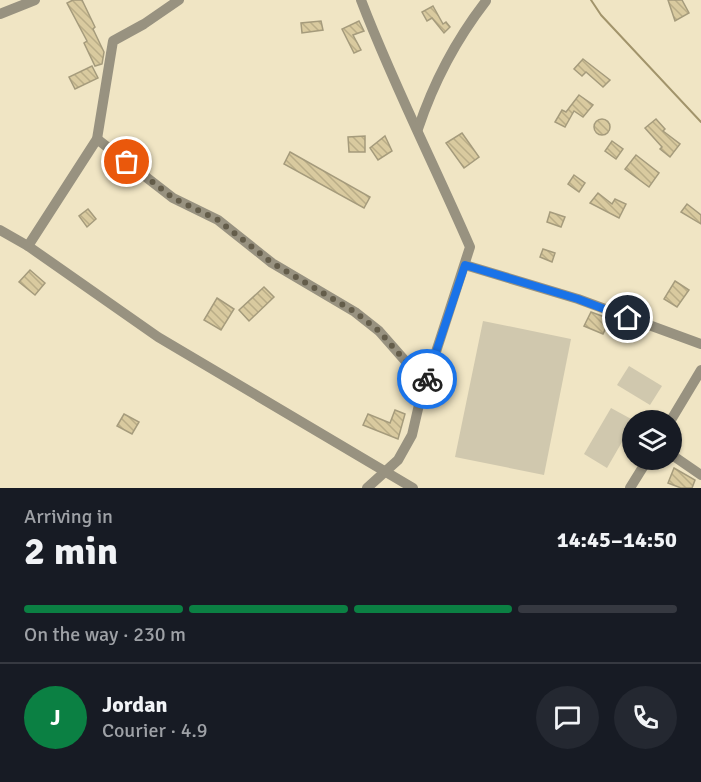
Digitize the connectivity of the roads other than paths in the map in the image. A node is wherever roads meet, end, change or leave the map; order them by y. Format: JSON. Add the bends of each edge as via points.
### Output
{"nodes":[{"id":1,"x":35,"y":0,"type":"edge"},
{"id":2,"x":179,"y":0,"type":"edge"},
{"id":3,"x":361,"y":0,"type":"edge"},
{"id":4,"x":486,"y":1,"type":"edge"},
{"id":5,"x":0,"y":14,"type":"edge"},
{"id":6,"x":418,"y":129,"type":"junction"},
{"id":7,"x":97,"y":139,"type":"junction"},
{"id":8,"x":0,"y":230,"type":"edge"},
{"id":9,"x":28,"y":246,"type":"junction"},
{"id":10,"x":465,"y":265,"type":"junction"},
{"id":11,"x":701,"y":344,"type":"edge"},
{"id":12,"x":701,"y":370,"type":"edge"},
{"id":13,"x":421,"y":396,"type":"junction"},
{"id":14,"x":677,"y":410,"type":"edge"},
{"id":15,"x":682,"y":462,"type":"edge"},
{"id":16,"x":641,"y":470,"type":"edge"},
{"id":17,"x":384,"y":472,"type":"junction"},
{"id":18,"x":701,"y":475,"type":"edge"},
{"id":19,"x":367,"y":488,"type":"edge"},
{"id":20,"x":413,"y":488,"type":"edge"},
{"id":21,"x":630,"y":488,"type":"edge"}],
"edges":[{"from":1,"to":5,"type":"street"},
{"from":2,"to":7,"type":"street","via":[[113,41]]},
{"from":3,"to":6,"type":"street","via":[[391,76]]},
{"from":4,"to":6,"type":"street","via":[[445,63]]},
{"from":6,"to":10,"type":"street","via":[[470,247]]},
{"from":7,"to":9,"type":"street"},
{"from":7,"to":13,"type":"street","via":[[173,198],[218,220],[272,263],[355,312],[379,331],[408,364]]},
{"from":8,"to":9,"type":"street"},
{"from":9,"to":17,"type":"street","via":[[158,337]]},
{"from":10,"to":11,"type":"street","via":[[578,299]]},
{"from":10,"to":13,"type":"street"},
{"from":12,"to":14,"type":"street"},
{"from":13,"to":17,"type":"street","via":[[406,448]]},
{"from":15,"to":18,"type":"street"},
{"from":16,"to":21,"type":"street"},
{"from":17,"to":19,"type":"street"},
{"from":17,"to":20,"type":"street"}]}
